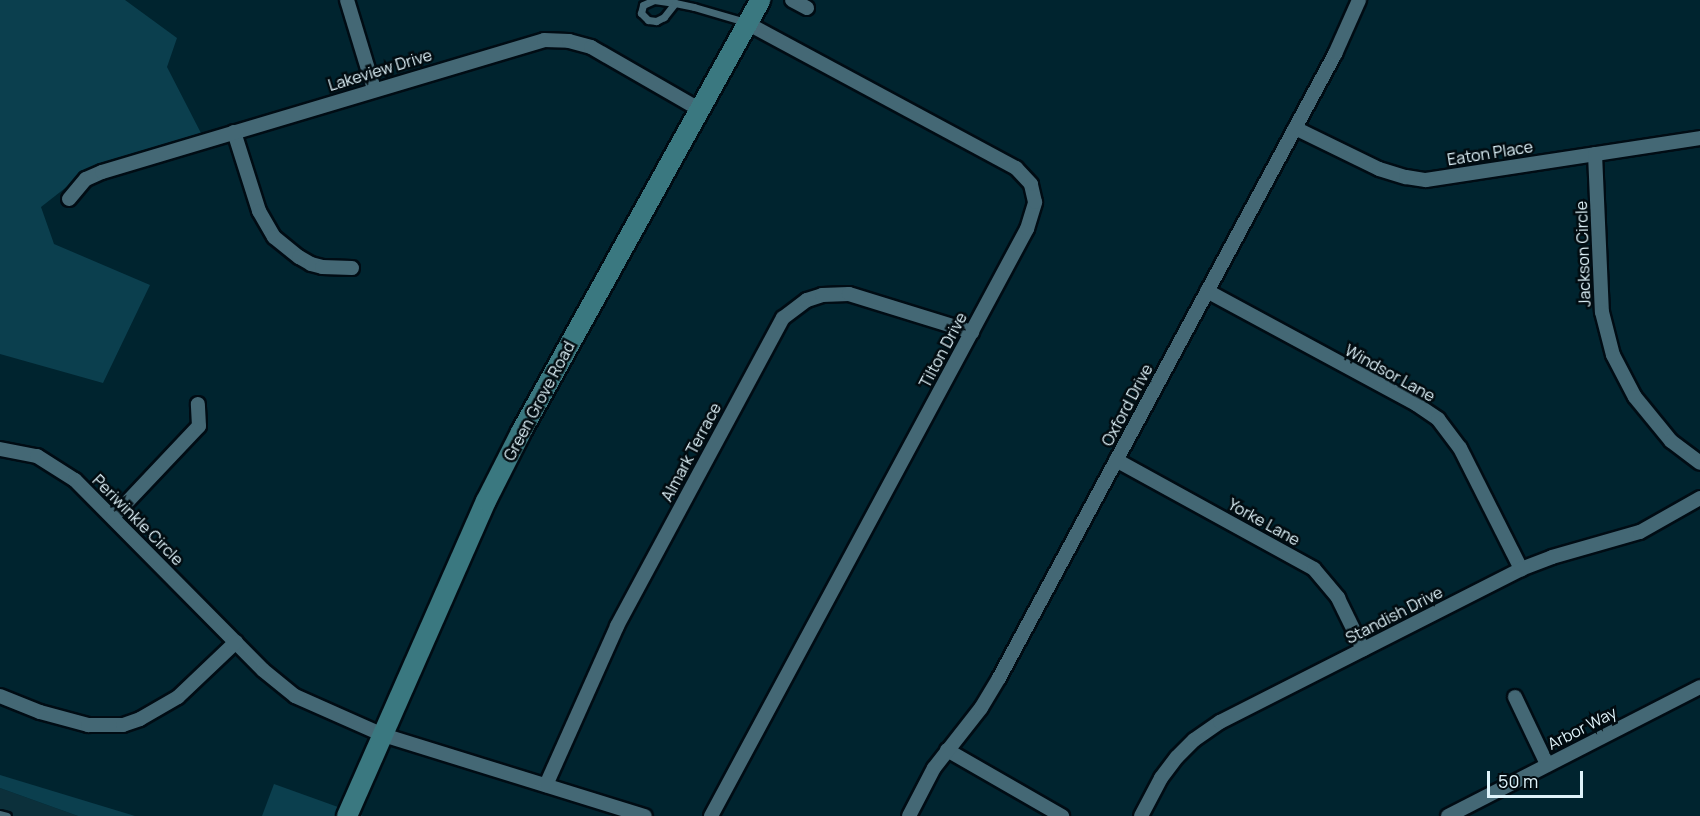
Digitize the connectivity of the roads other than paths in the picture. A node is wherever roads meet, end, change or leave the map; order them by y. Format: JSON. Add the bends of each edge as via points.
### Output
{"nodes":[{"id":1,"x":347,"y":0,"type":"edge"},
{"id":2,"x":760,"y":0,"type":"edge"},
{"id":3,"x":792,"y":0,"type":"edge"},
{"id":4,"x":1359,"y":0,"type":"edge"},
{"id":5,"x":675,"y":3,"type":"junction"},
{"id":6,"x":807,"y":8,"type":"dead end"},
{"id":7,"x":747,"y":23,"type":"junction"},
{"id":8,"x":374,"y":89,"type":"junction"},
{"id":9,"x":699,"y":109,"type":"junction"},
{"id":10,"x":1295,"y":128,"type":"junction"},
{"id":11,"x":234,"y":132,"type":"junction"},
{"id":12,"x":1700,"y":138,"type":"edge"},
{"id":13,"x":1594,"y":154,"type":"junction"},
{"id":14,"x":69,"y":199,"type":"dead end"},
{"id":15,"x":352,"y":268,"type":"dead end"},
{"id":16,"x":1207,"y":291,"type":"junction"},
{"id":17,"x":972,"y":332,"type":"junction"},
{"id":18,"x":198,"y":404,"type":"dead end"},
{"id":19,"x":0,"y":449,"type":"edge"},
{"id":20,"x":1116,"y":460,"type":"junction"},
{"id":21,"x":1700,"y":463,"type":"edge"},
{"id":22,"x":1700,"y":498,"type":"edge"},
{"id":23,"x":113,"y":517,"type":"junction"},
{"id":24,"x":1521,"y":569,"type":"junction"},
{"id":25,"x":236,"y":642,"type":"junction"},
{"id":26,"x":1363,"y":649,"type":"junction"},
{"id":27,"x":1700,"y":687,"type":"edge"},
{"id":28,"x":0,"y":696,"type":"edge"},
{"id":29,"x":1515,"y":697,"type":"dead end"},
{"id":30,"x":384,"y":735,"type":"junction"},
{"id":31,"x":947,"y":750,"type":"junction"},
{"id":32,"x":1547,"y":764,"type":"junction"},
{"id":33,"x":546,"y":785,"type":"junction"},
{"id":34,"x":0,"y":814,"type":"edge"},
{"id":35,"x":7,"y":816,"type":"edge"},
{"id":36,"x":347,"y":816,"type":"edge"},
{"id":37,"x":645,"y":816,"type":"edge"},
{"id":38,"x":711,"y":816,"type":"edge"},
{"id":39,"x":909,"y":816,"type":"edge"},
{"id":40,"x":1062,"y":816,"type":"edge"},
{"id":41,"x":1141,"y":816,"type":"edge"},
{"id":42,"x":1448,"y":816,"type":"edge"}],
"edges":[{"from":1,"to":8,"type":"street"},
{"from":2,"to":7,"type":"street","name":"Green Grove Road"},
{"from":3,"to":6,"type":"street"},
{"from":4,"to":10,"type":"street","name":"Oxford Drive"},
{"from":5,"to":5,"type":"lane","via":[[646,2],[641,13],[656,21]]},
{"from":5,"to":7,"type":"lane"},
{"from":7,"to":9,"type":"street","name":"Green Grove Road"},
{"from":7,"to":17,"type":"street","name":"Tilton Drive","via":[[1024,175],[1034,195],[1033,217]]},
{"from":8,"to":9,"type":"street","name":"Lakeview Drive","via":[[529,43],[558,40],[601,52]]},
{"from":8,"to":11,"type":"street","name":"Lakeview Drive"},
{"from":9,"to":30,"type":"street","name":"Green Grove Road","via":[[486,501]]},
{"from":10,"to":13,"type":"street","name":"Eaton Place","via":[[1379,169],[1426,180]]},
{"from":10,"to":16,"type":"street","name":"Oxford Drive"},
{"from":11,"to":14,"type":"street","name":"Lakeview Drive","via":[[102,172],[86,179]]},
{"from":11,"to":15,"type":"street","via":[[259,212],[274,237],[311,264]]},
{"from":12,"to":13,"type":"street","name":"Eaton Place"},
{"from":13,"to":21,"type":"street","name":"Jackson Circle","via":[[1602,312],[1613,355],[1635,397],[1671,441]]},
{"from":16,"to":20,"type":"street","name":"Oxford Drive"},
{"from":16,"to":24,"type":"street","name":"Windsor Lane","via":[[1438,419],[1460,448]]},
{"from":17,"to":33,"type":"street","name":"Almark Terrace","via":[[849,294],[831,293],[807,300],[783,318],[617,626]]},
{"from":17,"to":38,"type":"street","name":"Tilton Drive"},
{"from":18,"to":23,"type":"street","via":[[199,426]]},
{"from":19,"to":23,"type":"street","name":"Periwinkle Circle","via":[[37,456],[57,466]]},
{"from":20,"to":26,"type":"street","name":"Yorke Lane","via":[[1314,569],[1338,598]]},
{"from":20,"to":31,"type":"street","name":"Oxford Drive","via":[[999,678]]},
{"from":22,"to":24,"type":"street","name":"Standish Drive","via":[[1640,532]]},
{"from":23,"to":25,"type":"street","name":"Periwinkle Circle"},
{"from":24,"to":26,"type":"street","name":"Standish Drive"},
{"from":25,"to":28,"type":"street","via":[[178,697],[123,725],[88,725]]},
{"from":25,"to":30,"type":"street","name":"Periwinkle Circle","via":[[295,696]]},
{"from":26,"to":41,"type":"street","name":"Standish Drive","via":[[1220,722],[1194,740],[1168,767]]},
{"from":27,"to":32,"type":"street","name":"Arbor Way"},
{"from":29,"to":32,"type":"street"},
{"from":30,"to":33,"type":"street"},
{"from":30,"to":36,"type":"street","name":"Green Grove Road"},
{"from":31,"to":39,"type":"street","name":"Oxford Drive"},
{"from":31,"to":40,"type":"street"},
{"from":32,"to":42,"type":"street","name":"Arbor Way"},
{"from":33,"to":37,"type":"street"},
{"from":34,"to":35,"type":"lane"}]}
